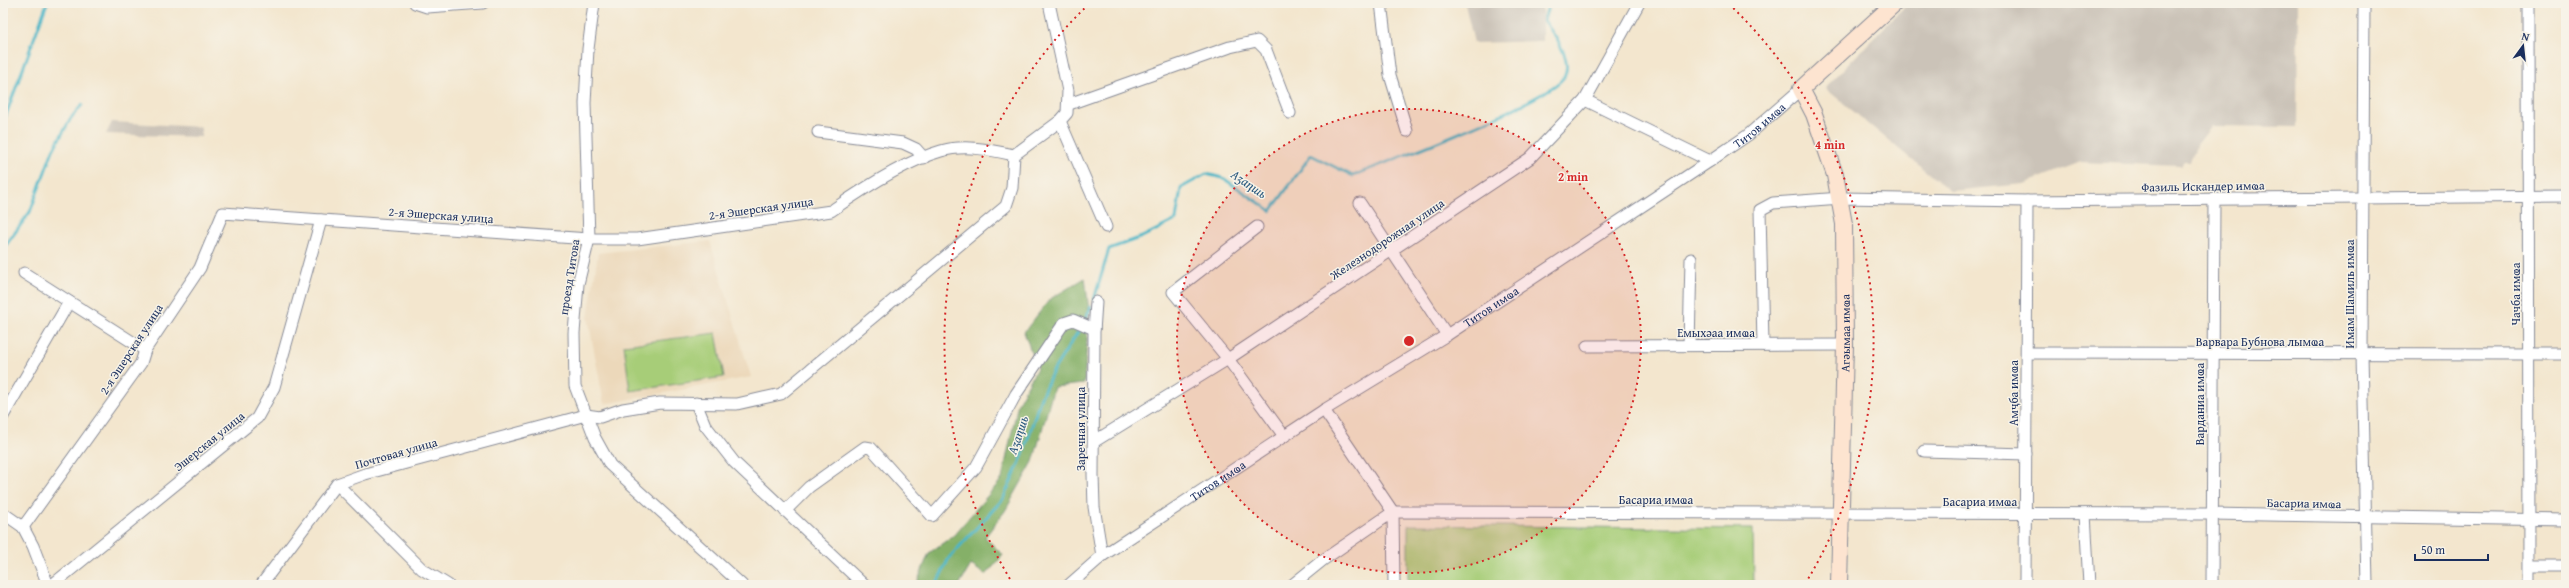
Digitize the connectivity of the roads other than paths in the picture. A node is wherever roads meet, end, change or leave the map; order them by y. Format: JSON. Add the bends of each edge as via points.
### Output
{"nodes":[{"id":1,"x":415,"y":3,"type":"edge"},
{"id":2,"x":483,"y":3,"type":"edge"},
{"id":3,"x":594,"y":3,"type":"edge"},
{"id":4,"x":1048,"y":3,"type":"edge"},
{"id":5,"x":1381,"y":3,"type":"edge"},
{"id":6,"x":1639,"y":3,"type":"edge"},
{"id":7,"x":1895,"y":3,"type":"edge"},
{"id":8,"x":2364,"y":3,"type":"edge"},
{"id":9,"x":2528,"y":3,"type":"edge"},
{"id":10,"x":1801,"y":89,"type":"junction"},
{"id":11,"x":1585,"y":100,"type":"junction"},
{"id":12,"x":1069,"y":104,"type":"junction"},
{"id":13,"x":1290,"y":113,"type":"dead end"},
{"id":14,"x":1060,"y":121,"type":"junction"},
{"id":15,"x":1407,"y":131,"type":"dead end"},
{"id":16,"x":818,"y":132,"type":"dead end"},
{"id":17,"x":1014,"y":155,"type":"junction"},
{"id":18,"x":924,"y":158,"type":"junction"},
{"id":19,"x":1710,"y":161,"type":"junction"},
{"id":20,"x":2528,"y":195,"type":"junction"},
{"id":21,"x":2566,"y":196,"type":"edge"},
{"id":22,"x":2362,"y":197,"type":"junction"},
{"id":23,"x":1841,"y":198,"type":"junction"},
{"id":24,"x":2214,"y":198,"type":"junction"},
{"id":25,"x":2027,"y":201,"type":"junction"},
{"id":26,"x":1360,"y":203,"type":"dead end"},
{"id":27,"x":321,"y":220,"type":"junction"},
{"id":28,"x":1106,"y":227,"type":"dead end"},
{"id":29,"x":1257,"y":227,"type":"dead end"},
{"id":30,"x":589,"y":239,"type":"junction"},
{"id":31,"x":1393,"y":251,"type":"junction"},
{"id":32,"x":1691,"y":259,"type":"dead end"},
{"id":33,"x":24,"y":273,"type":"dead end"},
{"id":34,"x":69,"y":302,"type":"junction"},
{"id":35,"x":1096,"y":302,"type":"dead end"},
{"id":36,"x":1091,"y":328,"type":"junction"},
{"id":37,"x":1447,"y":335,"type":"junction"},
{"id":38,"x":1689,"y":345,"type":"junction"},
{"id":39,"x":1763,"y":345,"type":"junction"},
{"id":40,"x":1845,"y":345,"type":"junction"},
{"id":41,"x":1587,"y":346,"type":"dead end"},
{"id":42,"x":145,"y":350,"type":"junction"},
{"id":43,"x":2027,"y":353,"type":"junction"},
{"id":44,"x":2212,"y":354,"type":"junction"},
{"id":45,"x":2362,"y":354,"type":"junction"},
{"id":46,"x":2529,"y":354,"type":"junction"},
{"id":47,"x":2566,"y":354,"type":"edge"},
{"id":48,"x":1228,"y":359,"type":"junction"},
{"id":49,"x":696,"y":403,"type":"junction"},
{"id":50,"x":1324,"y":410,"type":"junction"},
{"id":51,"x":586,"y":415,"type":"junction"},
{"id":52,"x":3,"y":416,"type":"edge"},
{"id":53,"x":1284,"y":436,"type":"junction"},
{"id":54,"x":1095,"y":441,"type":"junction"},
{"id":55,"x":1924,"y":451,"type":"dead end"},
{"id":56,"x":2026,"y":454,"type":"junction"},
{"id":57,"x":337,"y":484,"type":"junction"},
{"id":58,"x":785,"y":511,"type":"junction"},
{"id":59,"x":1393,"y":512,"type":"junction"},
{"id":60,"x":3,"y":513,"type":"edge"},
{"id":61,"x":1841,"y":513,"type":"junction"},
{"id":62,"x":2026,"y":514,"type":"junction"},
{"id":63,"x":2085,"y":514,"type":"junction"},
{"id":64,"x":2211,"y":514,"type":"junction"},
{"id":65,"x":2366,"y":516,"type":"junction"},
{"id":66,"x":2531,"y":520,"type":"junction"},
{"id":67,"x":2566,"y":520,"type":"edge"},
{"id":68,"x":23,"y":527,"type":"junction"},
{"id":69,"x":1102,"y":556,"type":"junction"},
{"id":70,"x":2530,"y":566,"type":"junction"},
{"id":71,"x":2566,"y":566,"type":"edge"},
{"id":72,"x":48,"y":585,"type":"edge"},
{"id":73,"x":52,"y":585,"type":"edge"},
{"id":74,"x":261,"y":585,"type":"edge"},
{"id":75,"x":448,"y":585,"type":"edge"},
{"id":76,"x":742,"y":585,"type":"edge"},
{"id":77,"x":864,"y":585,"type":"edge"},
{"id":78,"x":1069,"y":585,"type":"edge"},
{"id":79,"x":1292,"y":585,"type":"edge"},
{"id":80,"x":1394,"y":585,"type":"edge"},
{"id":81,"x":1839,"y":585,"type":"edge"},
{"id":82,"x":2025,"y":585,"type":"edge"},
{"id":83,"x":2089,"y":585,"type":"edge"},
{"id":84,"x":2212,"y":585,"type":"edge"},
{"id":85,"x":2367,"y":585,"type":"edge"},
{"id":86,"x":2529,"y":585,"type":"edge"}],
"edges":[{"from":1,"to":2,"type":"street","via":[[427,7]]},
{"from":3,"to":30,"type":"street","name":"проезд Титова","via":[[585,103]]},
{"from":4,"to":12,"type":"street"},
{"from":5,"to":15,"type":"street","via":[[1390,75]]},
{"from":6,"to":11,"type":"street","name":"Железнодорожная улица"},
{"from":7,"to":10,"type":"street","name":"Титов имҩа"},
{"from":8,"to":22,"type":"street","name":"Имам Шамиль имҩа"},
{"from":9,"to":20,"type":"street","name":"Чачба имҩа"},
{"from":10,"to":19,"type":"street","name":"Титов имҩа","via":[[1748,135]]},
{"from":10,"to":23,"type":"street","name":"Агәымаа имҩа","via":[[1814,114]]},
{"from":11,"to":19,"type":"street"},
{"from":11,"to":31,"type":"street","name":"Железнодорожная улица","via":[[1530,158]]},
{"from":12,"to":13,"type":"street","via":[[1230,47],[1256,41],[1266,50]]},
{"from":12,"to":14,"type":"street","via":[[1067,113]]},
{"from":14,"to":17,"type":"street"},
{"from":14,"to":28,"type":"street"},
{"from":16,"to":18,"type":"street","via":[[903,143],[916,149]]},
{"from":17,"to":18,"type":"street","name":"2-я Эшерская улица","via":[[986,149],[961,148],[942,151]]},
{"from":17,"to":49,"type":"street","name":"Почтовая улица","via":[[1012,188],[1006,206],[780,394],[737,404]]},
{"from":18,"to":30,"type":"street","name":"2-я Эшерская улица","via":[[856,193],[831,211],[637,239]]},
{"from":19,"to":37,"type":"street","name":"Титов имҩа"},
{"from":20,"to":21,"type":"street","name":"Фазиль Искандер имҩа"},
{"from":20,"to":22,"type":"street","name":"Фазиль Искандер имҩа"},
{"from":20,"to":46,"type":"street","name":"Чачба имҩа"},
{"from":22,"to":24,"type":"street","name":"Фазиль Искандер имҩа"},
{"from":22,"to":45,"type":"street","name":"Имам Шамиль имҩа"},
{"from":23,"to":25,"type":"street","name":"Фазиль Искандер имҩа"},
{"from":23,"to":39,"type":"street","name":"Фазиль Искандер имҩа","via":[[1773,203],[1760,210]]},
{"from":23,"to":40,"type":"street","name":"Агәымаа имҩа","via":[[1844,224]]},
{"from":24,"to":25,"type":"street","name":"Фазиль Искандер имҩа"},
{"from":24,"to":44,"type":"street","name":"Варданиа имҩа"},
{"from":25,"to":43,"type":"street","name":"Амҷба имҩа"},
{"from":26,"to":31,"type":"street"},
{"from":27,"to":30,"type":"street","name":"2-я Эшерская улица"},
{"from":27,"to":42,"type":"street","name":"2-я Эшерская улица","via":[[223,213],[200,268]]},
{"from":27,"to":73,"type":"street","name":"Эшерская улица","via":[[274,387],[257,418]]},
{"from":29,"to":48,"type":"street","via":[[1173,292]]},
{"from":30,"to":51,"type":"street","name":"проезд Титова","via":[[578,284],[574,333],[575,386]]},
{"from":31,"to":37,"type":"street"},
{"from":31,"to":48,"type":"street","name":"Железнодорожная улица"},
{"from":32,"to":38,"type":"street"},
{"from":33,"to":34,"type":"street"},
{"from":34,"to":42,"type":"street"},
{"from":34,"to":52,"type":"street"},
{"from":35,"to":36,"type":"street","name":"Заречная улица"},
{"from":36,"to":54,"type":"street","name":"Заречная улица"},
{"from":36,"to":58,"type":"street","via":[[1076,322],[1064,323],[1016,394],[976,467],[932,516],[871,448],[865,447],[809,487]]},
{"from":37,"to":50,"type":"street","name":"Титов имҩа"},
{"from":38,"to":39,"type":"street","name":"Емыхәаа имҩа"},
{"from":38,"to":41,"type":"street","name":"Емыхәаа имҩа"},
{"from":39,"to":40,"type":"street","name":"Емыхәаа имҩа"},
{"from":40,"to":61,"type":"street","name":"Агәымаа имҩа"},
{"from":42,"to":68,"type":"street","name":"2-я Эшерская улица","via":[[141,363]]},
{"from":43,"to":44,"type":"street","name":"Варвара Бубнова лымҩа"},
{"from":43,"to":56,"type":"street","name":"Амҷба имҩа"},
{"from":44,"to":45,"type":"street","name":"Варвара Бубнова лымҩа"},
{"from":44,"to":64,"type":"street","name":"Варданиа имҩа"},
{"from":45,"to":46,"type":"street","name":"Варвара Бубнова лымҩа"},
{"from":45,"to":65,"type":"street","name":"Имам Шамиль имҩа"},
{"from":46,"to":47,"type":"street","name":"Варвара Бубнова лымҩа"},
{"from":46,"to":66,"type":"street","name":"Чачба имҩа"},
{"from":48,"to":53,"type":"street"},
{"from":48,"to":54,"type":"street","name":"Железнодорожная улица"},
{"from":49,"to":51,"type":"street","name":"Почтовая улица","via":[[660,403],[623,409],[600,417]]},
{"from":49,"to":58,"type":"street","via":[[705,425],[734,462]]},
{"from":50,"to":53,"type":"street","name":"Титов имҩа"},
{"from":50,"to":59,"type":"street"},
{"from":51,"to":57,"type":"street","name":"Почтовая улица","via":[[365,474]]},
{"from":51,"to":76,"type":"street","name":"проезд Титова","via":[[602,454],[610,465]]},
{"from":53,"to":69,"type":"street","name":"Титов имҩа"},
{"from":54,"to":69,"type":"street","name":"Заречная улица","via":[[1094,507]]},
{"from":55,"to":56,"type":"street"},
{"from":56,"to":62,"type":"street","name":"Амҷба имҩа"},
{"from":57,"to":74,"type":"street"},
{"from":57,"to":75,"type":"street","via":[[422,569]]},
{"from":58,"to":77,"type":"street"},
{"from":59,"to":61,"type":"street","name":"Басариа имҩа"},
{"from":59,"to":79,"type":"street","via":[[1323,560]]},
{"from":59,"to":80,"type":"street"},
{"from":60,"to":68,"type":"street"},
{"from":61,"to":62,"type":"street","name":"Басариа имҩа"},
{"from":61,"to":81,"type":"street","name":"Агәымаа имҩа"},
{"from":62,"to":63,"type":"street","name":"Басариа имҩа"},
{"from":62,"to":82,"type":"street","name":"Амҷба имҩа"},
{"from":63,"to":64,"type":"street","name":"Басариа имҩа"},
{"from":63,"to":83,"type":"street"},
{"from":64,"to":65,"type":"street","name":"Басариа имҩа"},
{"from":64,"to":84,"type":"street","name":"Варданиа имҩа"},
{"from":65,"to":66,"type":"street","name":"Басариа имҩа"},
{"from":65,"to":85,"type":"street","name":"Имам Шамиль имҩа"},
{"from":66,"to":67,"type":"street","name":"Басариа имҩа"},
{"from":66,"to":70,"type":"street","name":"Чачба имҩа"},
{"from":68,"to":72,"type":"street"},
{"from":69,"to":78,"type":"street","name":"Титов имҩа"},
{"from":70,"to":71,"type":"street"},
{"from":70,"to":86,"type":"street","name":"Чачба имҩа"}]}
